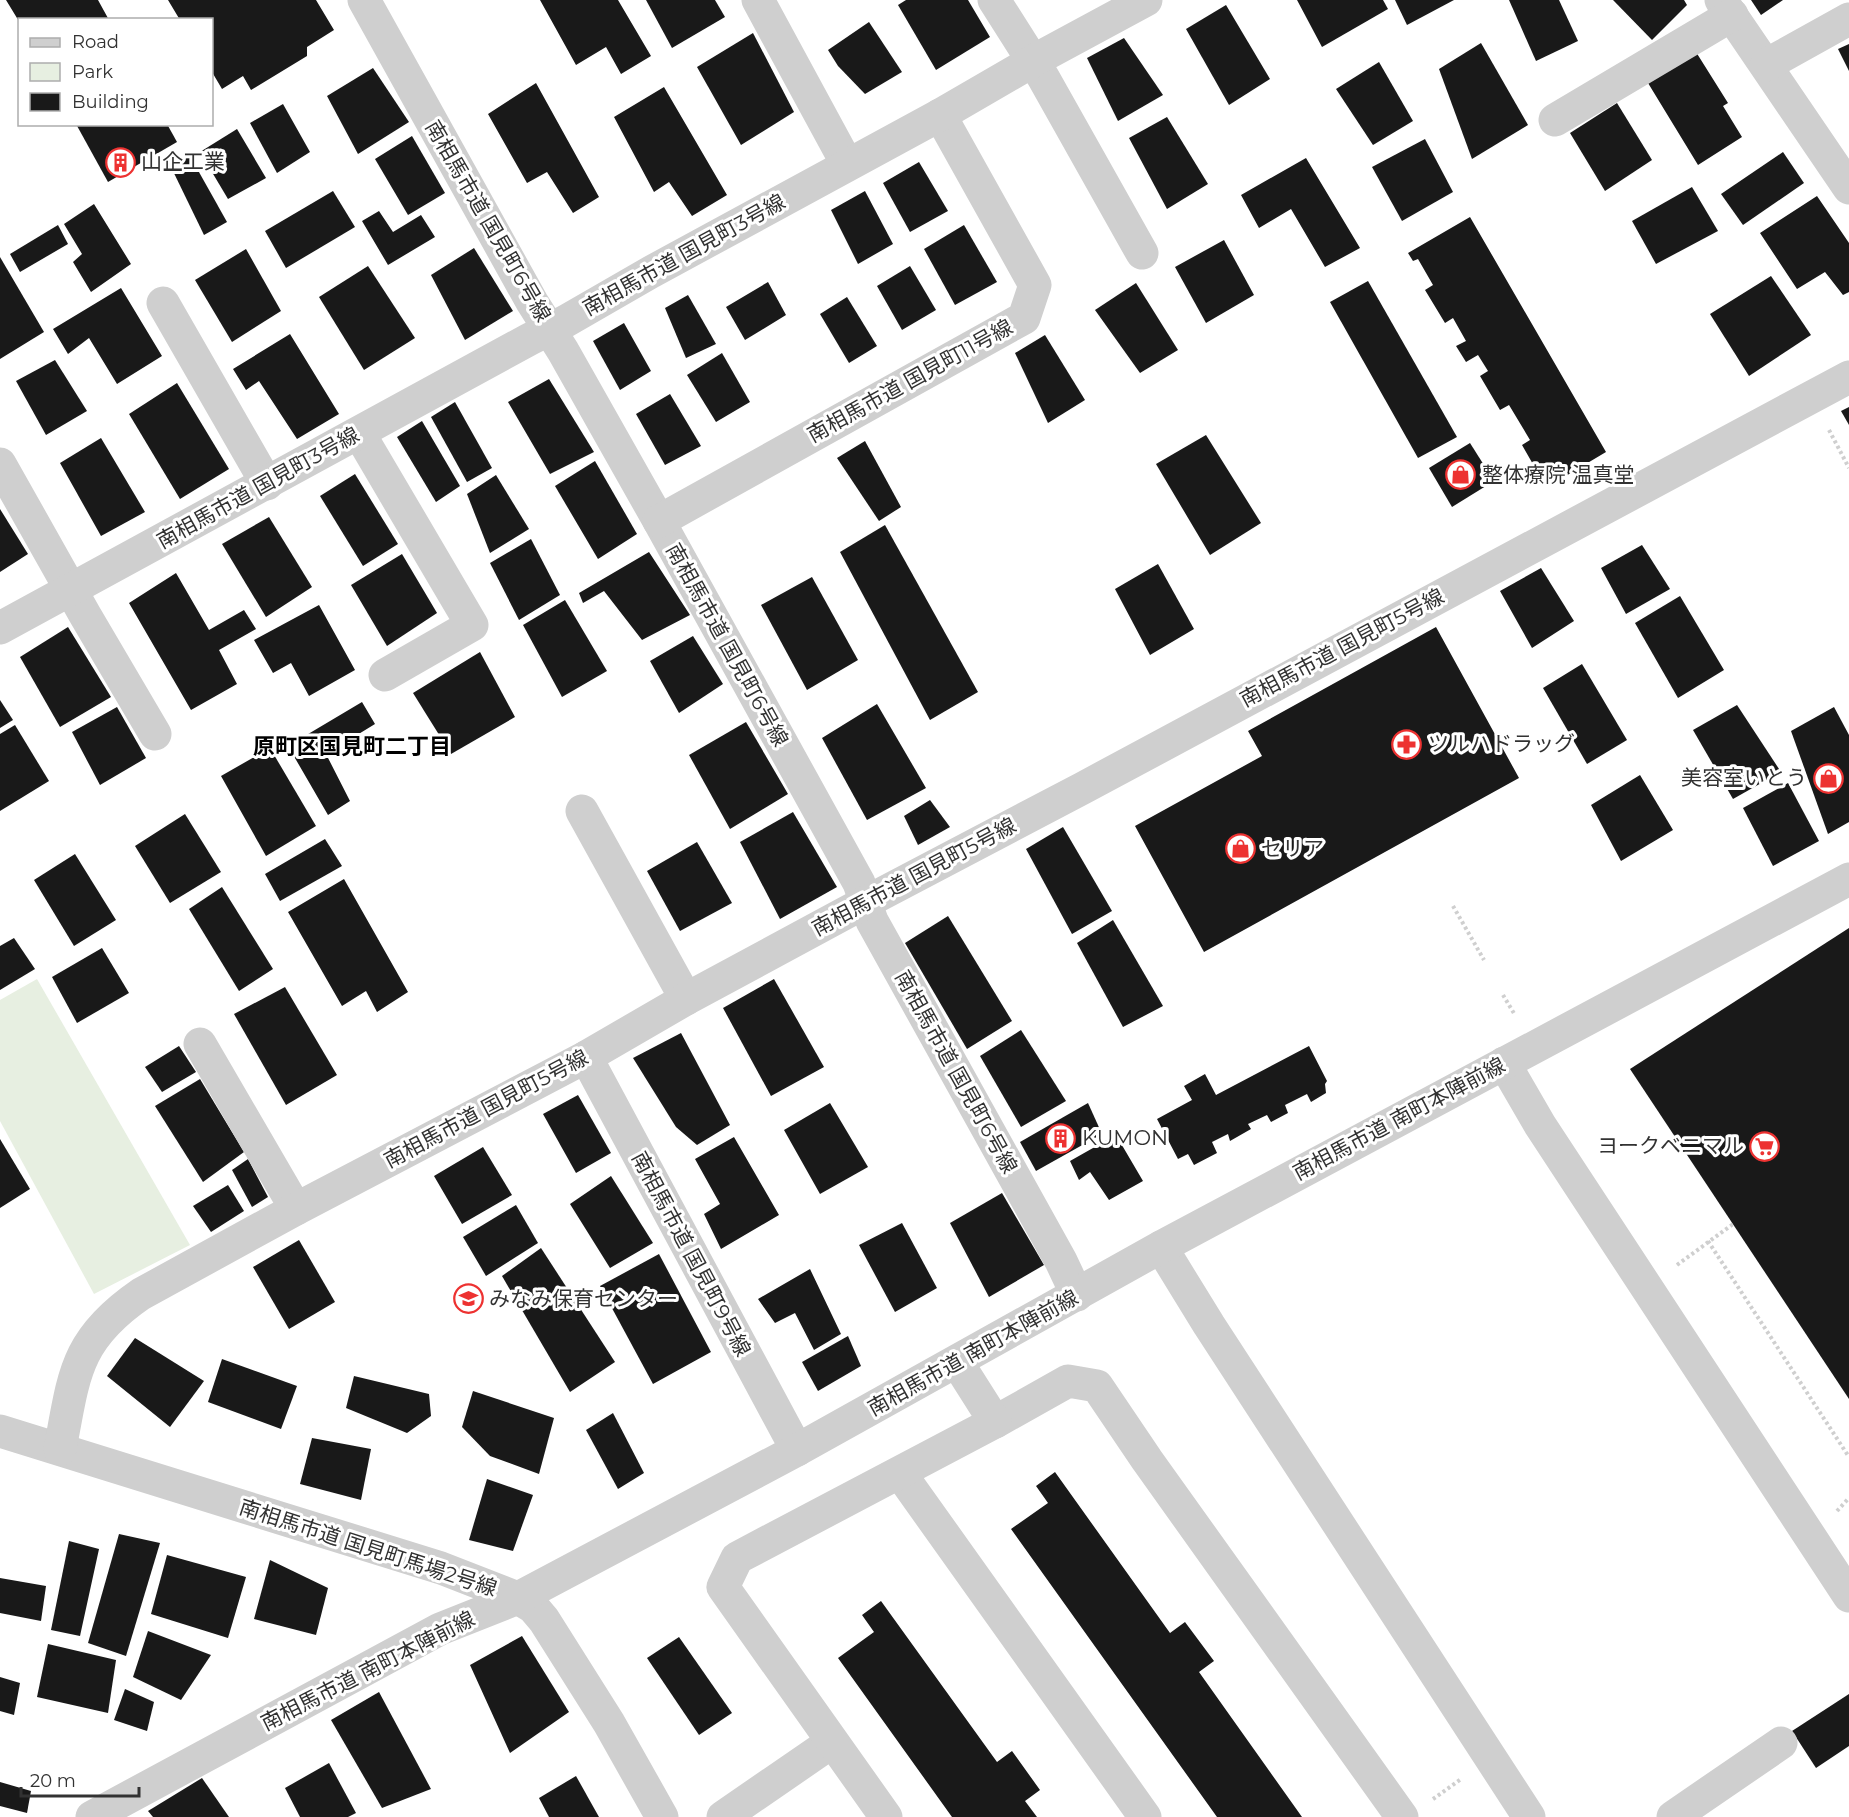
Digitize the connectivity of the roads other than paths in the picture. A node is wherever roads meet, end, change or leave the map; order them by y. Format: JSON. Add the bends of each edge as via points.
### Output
{"nodes":[{"id":1,"x":364,"y":0,"type":"edge"},
{"id":2,"x":758,"y":0,"type":"edge"},
{"id":3,"x":994,"y":0,"type":"edge"},
{"id":4,"x":1146,"y":0,"type":"edge"},
{"id":5,"x":1726,"y":8,"type":"edge"},
{"id":6,"x":1849,"y":19,"type":"edge"},
{"id":7,"x":1033,"y":61,"type":"junction"},
{"id":8,"x":1766,"y":65,"type":"junction"},
{"id":9,"x":940,"y":115,"type":"junction"},
{"id":10,"x":1555,"y":120,"type":"dead end"},
{"id":11,"x":847,"y":164,"type":"junction"},
{"id":12,"x":1849,"y":188,"type":"edge"},
{"id":13,"x":1142,"y":253,"type":"dead end"},
{"id":14,"x":163,"y":303,"type":"dead end"},
{"id":15,"x":549,"y":330,"type":"junction"},
{"id":16,"x":1849,"y":377,"type":"edge"},
{"id":17,"x":359,"y":433,"type":"junction"},
{"id":18,"x":0,"y":464,"type":"edge"},
{"id":19,"x":267,"y":484,"type":"junction"},
{"id":20,"x":659,"y":521,"type":"junction"},
{"id":21,"x":71,"y":590,"type":"junction"},
{"id":22,"x":0,"y":628,"type":"edge"},
{"id":23,"x":385,"y":675,"type":"dead end"},
{"id":24,"x":155,"y":734,"type":"dead end"},
{"id":25,"x":582,"y":812,"type":"dead end"},
{"id":26,"x":1849,"y":879,"type":"edge"},
{"id":27,"x":866,"y":902,"type":"junction"},
{"id":28,"x":686,"y":999,"type":"junction"},
{"id":29,"x":200,"y":1044,"type":"dead end"},
{"id":30,"x":586,"y":1057,"type":"junction"},
{"id":31,"x":1504,"y":1063,"type":"junction"},
{"id":32,"x":296,"y":1209,"type":"junction"},
{"id":33,"x":1161,"y":1247,"type":"junction"},
{"id":34,"x":1077,"y":1295,"type":"junction"},
{"id":35,"x":957,"y":1362,"type":"junction"},
{"id":36,"x":995,"y":1422,"type":"junction"},
{"id":37,"x":0,"y":1431,"type":"edge"},
{"id":38,"x":60,"y":1449,"type":"junction"},
{"id":39,"x":797,"y":1450,"type":"junction"},
{"id":40,"x":900,"y":1473,"type":"junction"},
{"id":41,"x":1849,"y":1596,"type":"edge"},
{"id":42,"x":518,"y":1598,"type":"junction"},
{"id":43,"x":832,"y":1742,"type":"junction"},
{"id":44,"x":1781,"y":1743,"type":"dead end"},
{"id":45,"x":1414,"y":1810,"type":"edge"},
{"id":46,"x":92,"y":1817,"type":"edge"},
{"id":47,"x":662,"y":1817,"type":"edge"},
{"id":48,"x":723,"y":1817,"type":"edge"},
{"id":49,"x":886,"y":1817,"type":"edge"},
{"id":50,"x":1145,"y":1817,"type":"edge"},
{"id":51,"x":1530,"y":1817,"type":"edge"},
{"id":52,"x":1673,"y":1817,"type":"edge"}],
"edges":[{"from":1,"to":15,"type":"street","name":"南相馬市道 国見町6号線"},
{"from":2,"to":11,"type":"street"},
{"from":3,"to":7,"type":"street"},
{"from":4,"to":7,"type":"street","name":"南相馬市道 国見町3号線"},
{"from":5,"to":8,"type":"street"},
{"from":5,"to":10,"type":"street"},
{"from":6,"to":8,"type":"street"},
{"from":7,"to":9,"type":"street","name":"南相馬市道 国見町3号線"},
{"from":7,"to":13,"type":"street"},
{"from":8,"to":12,"type":"street"},
{"from":9,"to":11,"type":"street","name":"南相馬市道 国見町3号線"},
{"from":9,"to":20,"type":"street","name":"南相馬市道 国見町11号線","via":[[1035,285],[1024,318]]},
{"from":11,"to":15,"type":"street","name":"南相馬市道 国見町3号線"},
{"from":14,"to":19,"type":"street"},
{"from":15,"to":17,"type":"street","name":"南相馬市道 国見町3号線"},
{"from":15,"to":20,"type":"street","name":"南相馬市道 国見町6号線"},
{"from":16,"to":27,"type":"street","name":"南相馬市道 国見町5号線"},
{"from":17,"to":19,"type":"street","name":"南相馬市道 国見町3号線"},
{"from":17,"to":23,"type":"street","via":[[472,625]]},
{"from":18,"to":21,"type":"street"},
{"from":19,"to":21,"type":"street","name":"南相馬市道 国見町3号線"},
{"from":20,"to":27,"type":"street","name":"南相馬市道 国見町6号線"},
{"from":21,"to":22,"type":"street","name":"南相馬市道 国見町3号線"},
{"from":21,"to":24,"type":"street"},
{"from":25,"to":28,"type":"street"},
{"from":26,"to":31,"type":"street","name":"南相馬市道 南町本陣前線"},
{"from":27,"to":28,"type":"street","name":"南相馬市道 国見町5号線"},
{"from":27,"to":34,"type":"street","name":"南相馬市道 国見町6号線","via":[[872,921]]},
{"from":28,"to":30,"type":"street","name":"南相馬市道 国見町5号線"},
{"from":29,"to":32,"type":"street"},
{"from":30,"to":32,"type":"street","name":"南相馬市道 国見町5号線"},
{"from":30,"to":39,"type":"street","name":"南相馬市道 国見町9号線"},
{"from":31,"to":33,"type":"street","name":"南相馬市道 南町本陣前線"},
{"from":31,"to":41,"type":"street","via":[[1540,1125]]},
{"from":32,"to":38,"type":"street","name":"南相馬市道 国見町5号線","via":[[141,1294],[102,1325],[85,1348],[74,1377]]},
{"from":33,"to":34,"type":"street","name":"南相馬市道 南町本陣前線"},
{"from":33,"to":51,"type":"street"},
{"from":34,"to":35,"type":"street","name":"南相馬市道 南町本陣前線"},
{"from":35,"to":36,"type":"street"},
{"from":35,"to":39,"type":"street","name":"南相馬市道 南町本陣前線"},
{"from":36,"to":40,"type":"street"},
{"from":36,"to":45,"type":"street","via":[[1068,1381],[1097,1386],[1154,1470]]},
{"from":37,"to":38,"type":"street","name":"南相馬市道 国見町馬場2号線"},
{"from":38,"to":42,"type":"street","name":"南相馬市道 国見町馬場2号線","via":[[441,1568]]},
{"from":39,"to":42,"type":"street","name":"南相馬市道 南町本陣前線"},
{"from":40,"to":43,"type":"street","via":[[737,1558],[723,1587]]},
{"from":40,"to":50,"type":"street"},
{"from":42,"to":46,"type":"street","name":"南相馬市道 南町本陣前線","via":[[440,1629]]},
{"from":42,"to":47,"type":"street","name":"南相馬市道 国見町馬場2号線","via":[[544,1620]]},
{"from":43,"to":48,"type":"street"},
{"from":43,"to":49,"type":"street"},
{"from":44,"to":52,"type":"street"}]}
